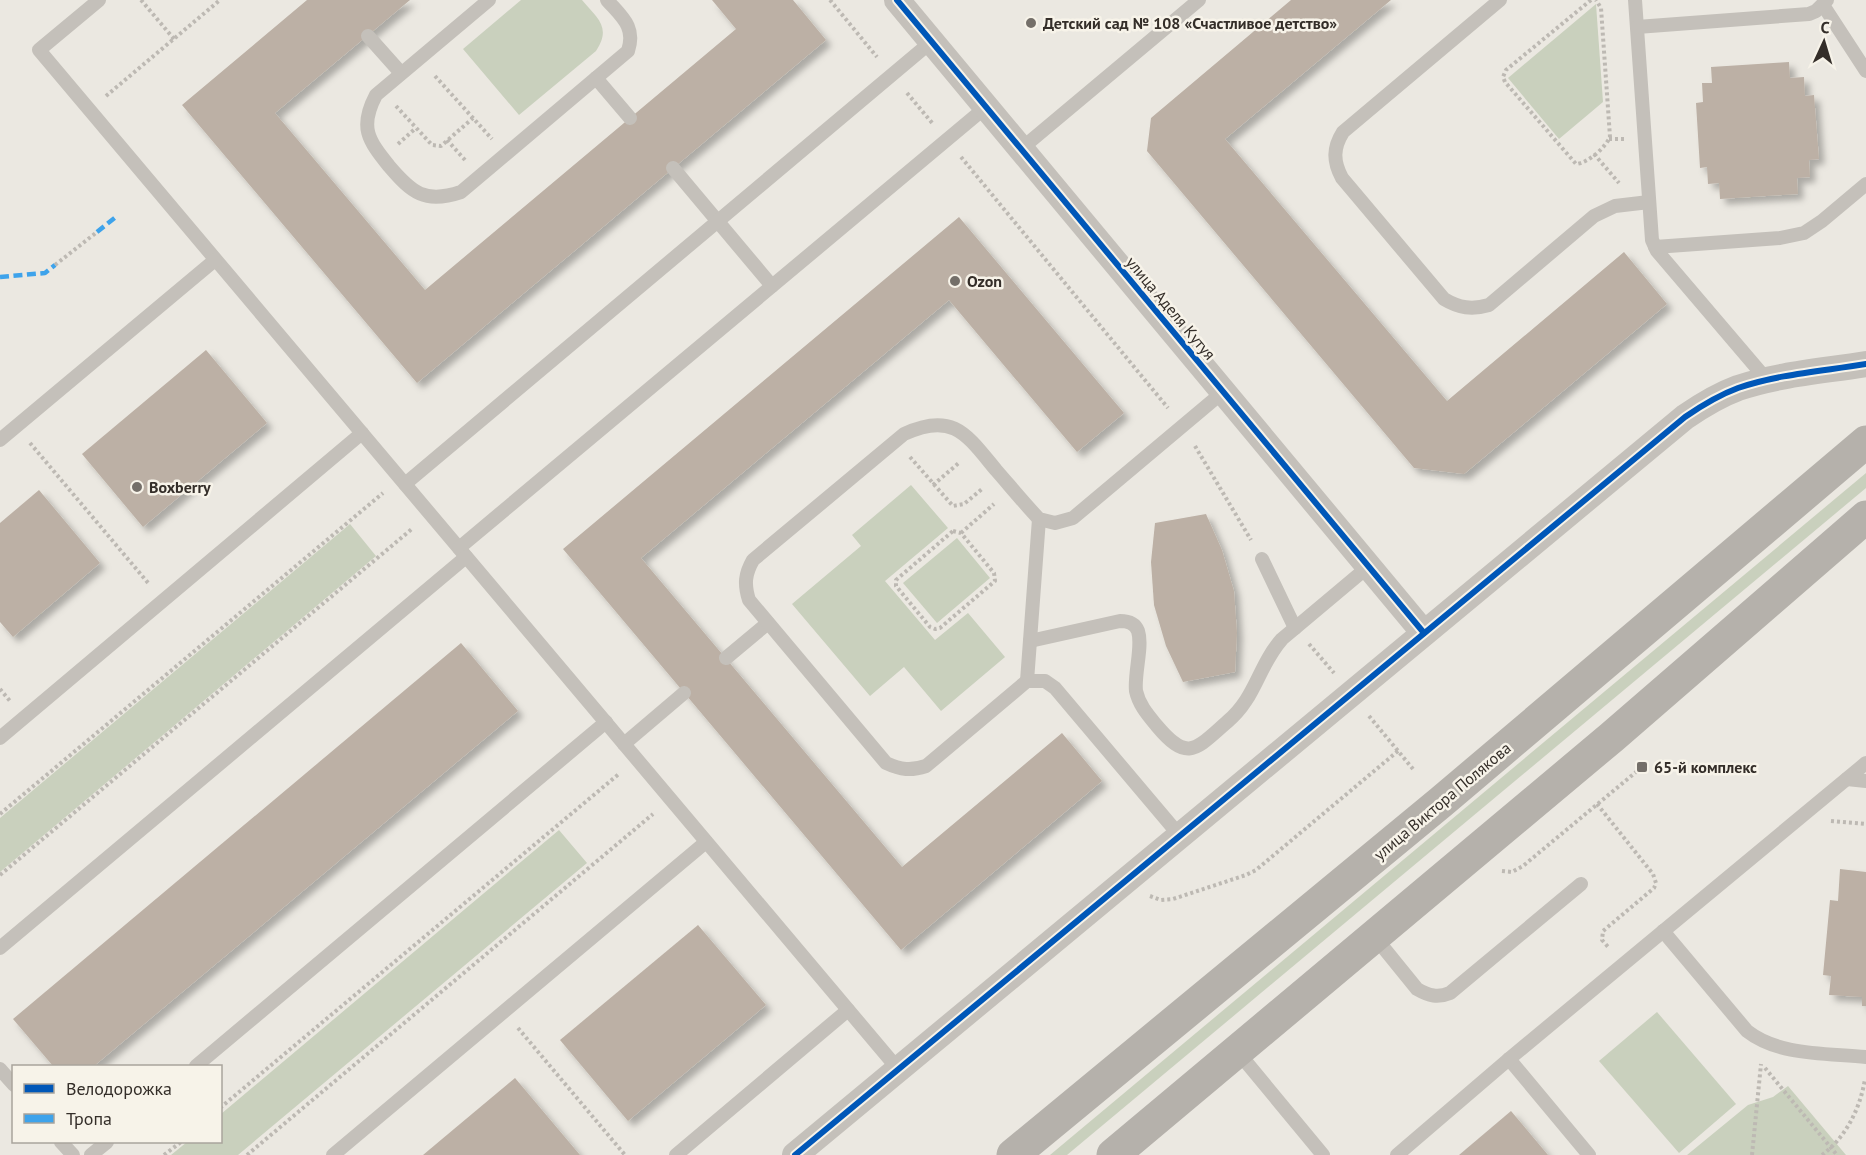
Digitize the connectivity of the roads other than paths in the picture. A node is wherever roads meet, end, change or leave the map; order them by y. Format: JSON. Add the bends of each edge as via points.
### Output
{"nodes":[{"id":1,"x":99,"y":0,"type":"edge"},
{"id":2,"x":489,"y":0,"type":"edge"},
{"id":3,"x":608,"y":0,"type":"edge"},
{"id":4,"x":897,"y":0,"type":"edge"},
{"id":5,"x":1199,"y":0,"type":"edge"},
{"id":6,"x":1500,"y":0,"type":"edge"},
{"id":7,"x":1635,"y":0,"type":"edge"},
{"id":8,"x":1825,"y":3,"type":"edge"},
{"id":9,"x":1637,"y":27,"type":"junction"},
{"id":10,"x":368,"y":36,"type":"dead end"},
{"id":11,"x":931,"y":42,"type":"junction"},
{"id":12,"x":1866,"y":71,"type":"edge"},
{"id":13,"x":401,"y":73,"type":"junction"},
{"id":14,"x":596,"y":78,"type":"junction"},
{"id":15,"x":986,"y":107,"type":"junction"},
{"id":16,"x":630,"y":118,"type":"dead end"},
{"id":17,"x":1021,"y":149,"type":"junction"},
{"id":18,"x":673,"y":168,"type":"dead end"},
{"id":19,"x":1866,"y":184,"type":"edge"},
{"id":20,"x":1642,"y":202,"type":"junction"},
{"id":21,"x":717,"y":221,"type":"junction"},
{"id":22,"x":1655,"y":247,"type":"junction"},
{"id":23,"x":216,"y":260,"type":"junction"},
{"id":24,"x":772,"y":286,"type":"junction"},
{"id":25,"x":1866,"y":364,"type":"edge"},
{"id":26,"x":1767,"y":380,"type":"junction"},
{"id":27,"x":1223,"y":392,"type":"junction"},
{"id":28,"x":362,"y":433,"type":"junction"},
{"id":29,"x":0,"y":441,"type":"edge"},
{"id":30,"x":1866,"y":442,"type":"edge"},
{"id":31,"x":402,"y":481,"type":"junction"},
{"id":32,"x":1866,"y":517,"type":"edge"},
{"id":33,"x":1039,"y":519,"type":"junction"},
{"id":34,"x":463,"y":553,"type":"junction"},
{"id":35,"x":1262,"y":559,"type":"road end"},
{"id":36,"x":1369,"y":566,"type":"junction"},
{"id":37,"x":768,"y":623,"type":"junction"},
{"id":38,"x":1295,"y":628,"type":"junction"},
{"id":39,"x":1424,"y":633,"type":"junction"},
{"id":40,"x":1030,"y":641,"type":"junction"},
{"id":41,"x":726,"y":658,"type":"dead end"},
{"id":42,"x":1027,"y":681,"type":"junction"},
{"id":43,"x":684,"y":693,"type":"dead end"},
{"id":44,"x":606,"y":722,"type":"junction"},
{"id":45,"x":0,"y":738,"type":"edge"},
{"id":46,"x":624,"y":744,"type":"junction"},
{"id":47,"x":1866,"y":763,"type":"edge"},
{"id":48,"x":1847,"y":779,"type":"junction"},
{"id":49,"x":1866,"y":781,"type":"edge"},
{"id":50,"x":1180,"y":836,"type":"junction"},
{"id":51,"x":706,"y":842,"type":"junction"},
{"id":52,"x":1581,"y":884,"type":"dead end"},
{"id":53,"x":1663,"y":931,"type":"junction"},
{"id":54,"x":1374,"y":936,"type":"junction"},
{"id":55,"x":0,"y":948,"type":"edge"},
{"id":56,"x":848,"y":1010,"type":"junction"},
{"id":57,"x":1237,"y":1051,"type":"junction"},
{"id":58,"x":1866,"y":1057,"type":"edge"},
{"id":59,"x":1509,"y":1059,"type":"junction"},
{"id":60,"x":197,"y":1065,"type":"edge"},
{"id":61,"x":0,"y":1069,"type":"edge"},
{"id":62,"x":898,"y":1069,"type":"junction"},
{"id":63,"x":12,"y":1083,"type":"edge"},
{"id":64,"x":62,"y":1143,"type":"edge"},
{"id":65,"x":106,"y":1143,"type":"edge"},
{"id":66,"x":73,"y":1155,"type":"edge"},
{"id":67,"x":91,"y":1155,"type":"edge"},
{"id":68,"x":333,"y":1155,"type":"edge"},
{"id":69,"x":676,"y":1155,"type":"edge"},
{"id":70,"x":795,"y":1155,"type":"edge"},
{"id":71,"x":1013,"y":1155,"type":"edge"},
{"id":72,"x":1113,"y":1155,"type":"edge"},
{"id":73,"x":1323,"y":1155,"type":"edge"},
{"id":74,"x":1397,"y":1155,"type":"edge"},
{"id":75,"x":1589,"y":1155,"type":"edge"}],
"edges":[{"from":1,"to":23,"type":"lane","via":[[39,50]]},
{"from":2,"to":13,"type":"lane"},
{"from":3,"to":14,"type":"lane","via":[[627,24],[631,41],[628,51]]},
{"from":4,"to":11,"type":"street","name":"улица Аделя Кутуя"},
{"from":5,"to":17,"type":"lane"},
{"from":6,"to":20,"type":"lane","via":[[1343,132],[1335,158],[1342,178],[1444,299],[1464,308],[1489,305],[1594,216],[1615,206]]},
{"from":7,"to":9,"type":"lane"},
{"from":8,"to":9,"type":"lane","via":[[1809,14]]},
{"from":8,"to":12,"type":"lane"},
{"from":9,"to":20,"type":"lane"},
{"from":10,"to":13,"type":"lane"},
{"from":11,"to":15,"type":"street","name":"улица Аделя Кутуя"},
{"from":11,"to":21,"type":"lane"},
{"from":13,"to":14,"type":"lane","via":[[376,95],[368,114],[369,136],[406,186],[433,197],[461,192]]},
{"from":14,"to":16,"type":"lane"},
{"from":15,"to":17,"type":"street","name":"улица Аделя Кутуя"},
{"from":15,"to":24,"type":"lane"},
{"from":17,"to":27,"type":"street","name":"улица Аделя Кутуя"},
{"from":18,"to":21,"type":"lane"},
{"from":19,"to":22,"type":"lane","via":[[1804,233]]},
{"from":20,"to":22,"type":"lane"},
{"from":21,"to":24,"type":"lane"},
{"from":21,"to":31,"type":"lane"},
{"from":22,"to":26,"type":"lane"},
{"from":23,"to":28,"type":"lane"},
{"from":23,"to":29,"type":"lane"},
{"from":24,"to":34,"type":"lane"},
{"from":25,"to":26,"type":"street"},
{"from":26,"to":39,"type":"street","via":[[1730,392],[1685,417]]},
{"from":27,"to":33,"type":"lane","via":[[1073,518],[1055,523]]},
{"from":27,"to":36,"type":"street","name":"улица Аделя Кутуя"},
{"from":28,"to":31,"type":"lane"},
{"from":28,"to":45,"type":"lane"},
{"from":30,"to":71,"type":"main road","name":"улица Виктора Полякова","via":[[1441,802]]},
{"from":31,"to":34,"type":"lane"},
{"from":32,"to":54,"type":"main road"},
{"from":33,"to":37,"type":"lane","via":[[967,435],[943,425],[916,428],[896,440],[753,560],[745,588],[749,600]]},
{"from":33,"to":40,"type":"lane"},
{"from":34,"to":44,"type":"lane"},
{"from":34,"to":55,"type":"lane"},
{"from":35,"to":38,"type":"lane"},
{"from":36,"to":38,"type":"lane"},
{"from":36,"to":39,"type":"street","name":"улица Аделя Кутуя"},
{"from":37,"to":41,"type":"lane"},
{"from":37,"to":42,"type":"lane","via":[[886,763],[904,770],[926,766]]},
{"from":38,"to":40,"type":"lane","via":[[1271,652],[1242,708],[1198,747],[1185,748],[1171,743],[1138,699],[1139,636],[1134,625],[1120,621]]},
{"from":39,"to":50,"type":"street"},
{"from":40,"to":42,"type":"lane"},
{"from":42,"to":50,"type":"lane","via":[[1045,681],[1055,688]]},
{"from":43,"to":46,"type":"lane"},
{"from":44,"to":46,"type":"lane"},
{"from":44,"to":60,"type":"lane"},
{"from":46,"to":51,"type":"lane"},
{"from":47,"to":48,"type":"lane"},
{"from":48,"to":49,"type":"lane"},
{"from":48,"to":53,"type":"lane"},
{"from":50,"to":62,"type":"street"},
{"from":51,"to":56,"type":"lane"},
{"from":51,"to":68,"type":"lane"},
{"from":52,"to":54,"type":"lane","via":[[1442,996],[1417,989]]},
{"from":53,"to":58,"type":"lane","via":[[1747,1031],[1763,1042],[1782,1049]]},
{"from":53,"to":59,"type":"lane"},
{"from":54,"to":57,"type":"main road"},
{"from":56,"to":62,"type":"lane"},
{"from":56,"to":69,"type":"lane"},
{"from":57,"to":72,"type":"main road"},
{"from":57,"to":73,"type":"lane"},
{"from":59,"to":74,"type":"lane"},
{"from":59,"to":75,"type":"lane"},
{"from":61,"to":63,"type":"lane"},
{"from":62,"to":70,"type":"street"},
{"from":64,"to":66,"type":"lane"},
{"from":65,"to":67,"type":"lane"}]}
